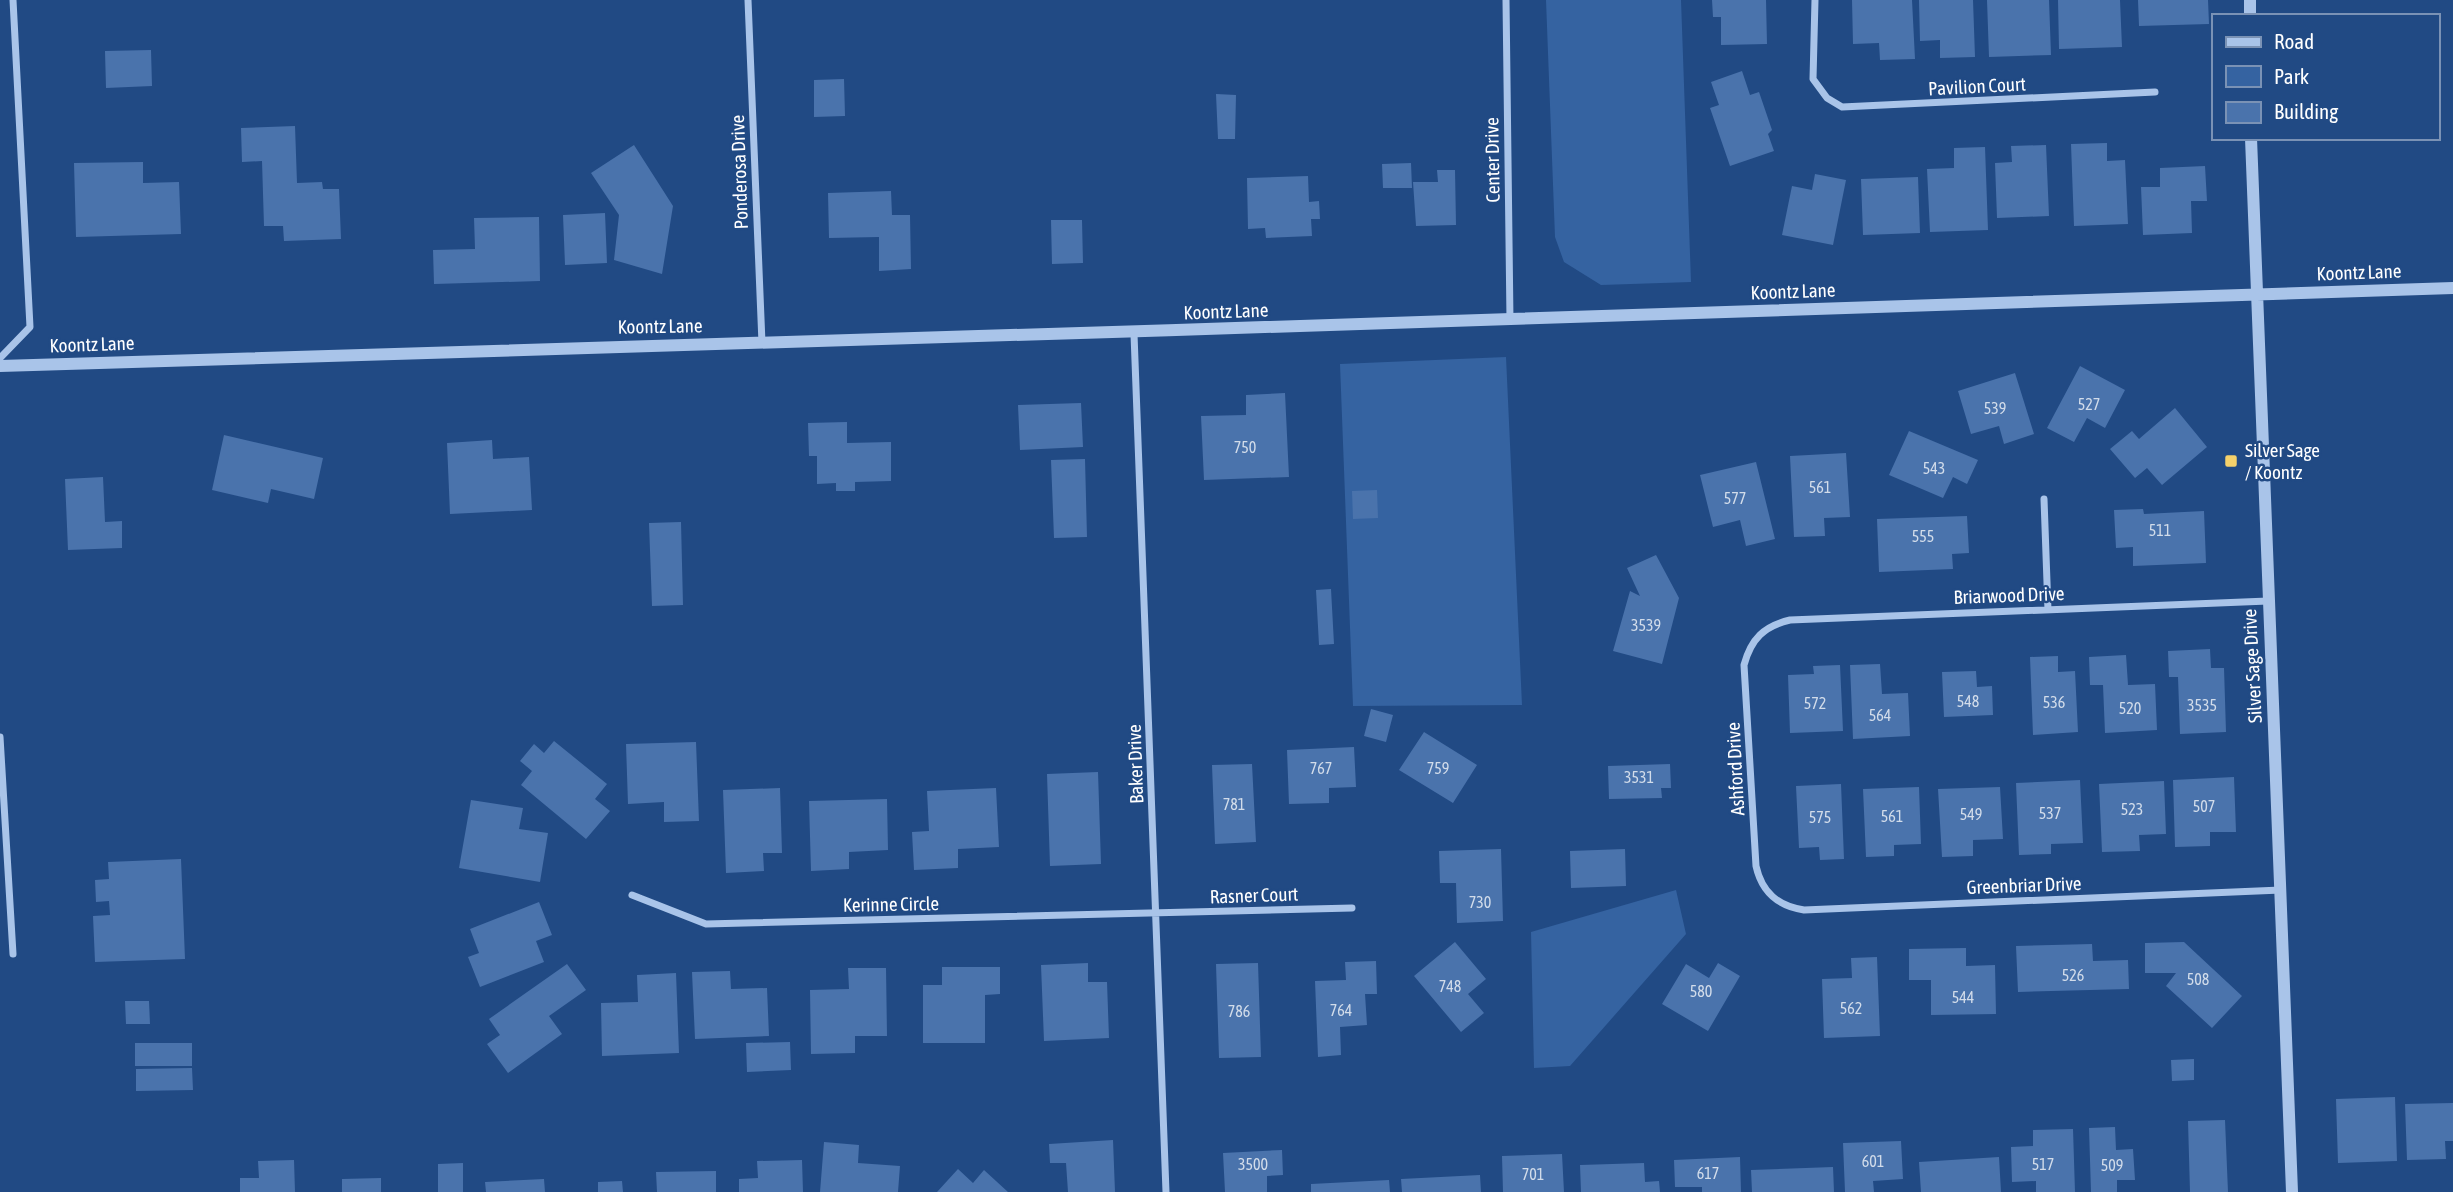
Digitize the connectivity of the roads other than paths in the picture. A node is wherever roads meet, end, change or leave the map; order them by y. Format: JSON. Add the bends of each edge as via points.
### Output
{"nodes":[{"id":1,"x":13,"y":0,"type":"edge"},
{"id":2,"x":748,"y":0,"type":"edge"},
{"id":3,"x":1506,"y":0,"type":"edge"},
{"id":4,"x":1815,"y":0,"type":"edge"},
{"id":5,"x":2155,"y":92,"type":"dead end"},
{"id":6,"x":2251,"y":140,"type":"edge"},
{"id":7,"x":2453,"y":288,"type":"edge"},
{"id":8,"x":2258,"y":294,"type":"junction"},
{"id":9,"x":1510,"y":320,"type":"junction"},
{"id":10,"x":1134,"y":334,"type":"junction"},
{"id":11,"x":762,"y":343,"type":"junction"},
{"id":12,"x":0,"y":358,"type":"edge"},
{"id":13,"x":0,"y":366,"type":"edge"},
{"id":14,"x":2044,"y":499,"type":"dead end"},
{"id":15,"x":2268,"y":601,"type":"junction"},
{"id":16,"x":2048,"y":610,"type":"junction"},
{"id":17,"x":1756,"y":638,"type":"joint"},
{"id":18,"x":0,"y":737,"type":"edge"},
{"id":19,"x":2281,"y":890,"type":"junction"},
{"id":20,"x":632,"y":895,"type":"dead end"},
{"id":21,"x":1772,"y":897,"type":"joint"},
{"id":22,"x":1352,"y":908,"type":"dead end"},
{"id":23,"x":1157,"y":914,"type":"junction"},
{"id":24,"x":13,"y":954,"type":"dead end"},
{"id":25,"x":1166,"y":1192,"type":"edge"},
{"id":26,"x":2292,"y":1192,"type":"edge"}],
"edges":[{"from":1,"to":12,"type":"street","via":[[30,327]]},
{"from":2,"to":11,"type":"street","name":"Ponderosa Drive"},
{"from":3,"to":9,"type":"street","name":"Center Drive"},
{"from":4,"to":5,"type":"street","name":"Pavilion Court","via":[[1813,79],[1842,107]]},
{"from":6,"to":8,"type":"street","name":"Silver Sage Drive"},
{"from":7,"to":8,"type":"street","name":"Koontz Lane"},
{"from":8,"to":9,"type":"street","name":"Koontz Lane"},
{"from":8,"to":15,"type":"street","name":"Silver Sage Drive"},
{"from":9,"to":10,"type":"street","name":"Koontz Lane"},
{"from":10,"to":11,"type":"street","name":"Koontz Lane"},
{"from":10,"to":23,"type":"street","name":"Baker Drive"},
{"from":11,"to":13,"type":"street","name":"Koontz Lane"},
{"from":14,"to":16,"type":"street"},
{"from":15,"to":16,"type":"street","name":"Briarwood Drive"},
{"from":15,"to":19,"type":"street","name":"Silver Sage Drive"},
{"from":16,"to":17,"type":"street","name":"Briarwood Drive","via":[[1790,620],[1776,623]]},
{"from":17,"to":21,"type":"street","name":"Ashford Drive","via":[[1744,665],[1755,852],[1759,879]]},
{"from":18,"to":24,"type":"street"},
{"from":19,"to":21,"type":"street","name":"Greenbriar Drive","via":[[1804,910],[1787,907]]},
{"from":19,"to":26,"type":"street","name":"Silver Sage Drive"},
{"from":20,"to":23,"type":"street","name":"Kerinne Circle","via":[[706,924]]},
{"from":22,"to":23,"type":"street","name":"Rasner Court"},
{"from":23,"to":25,"type":"street","name":"Baker Drive"}]}
